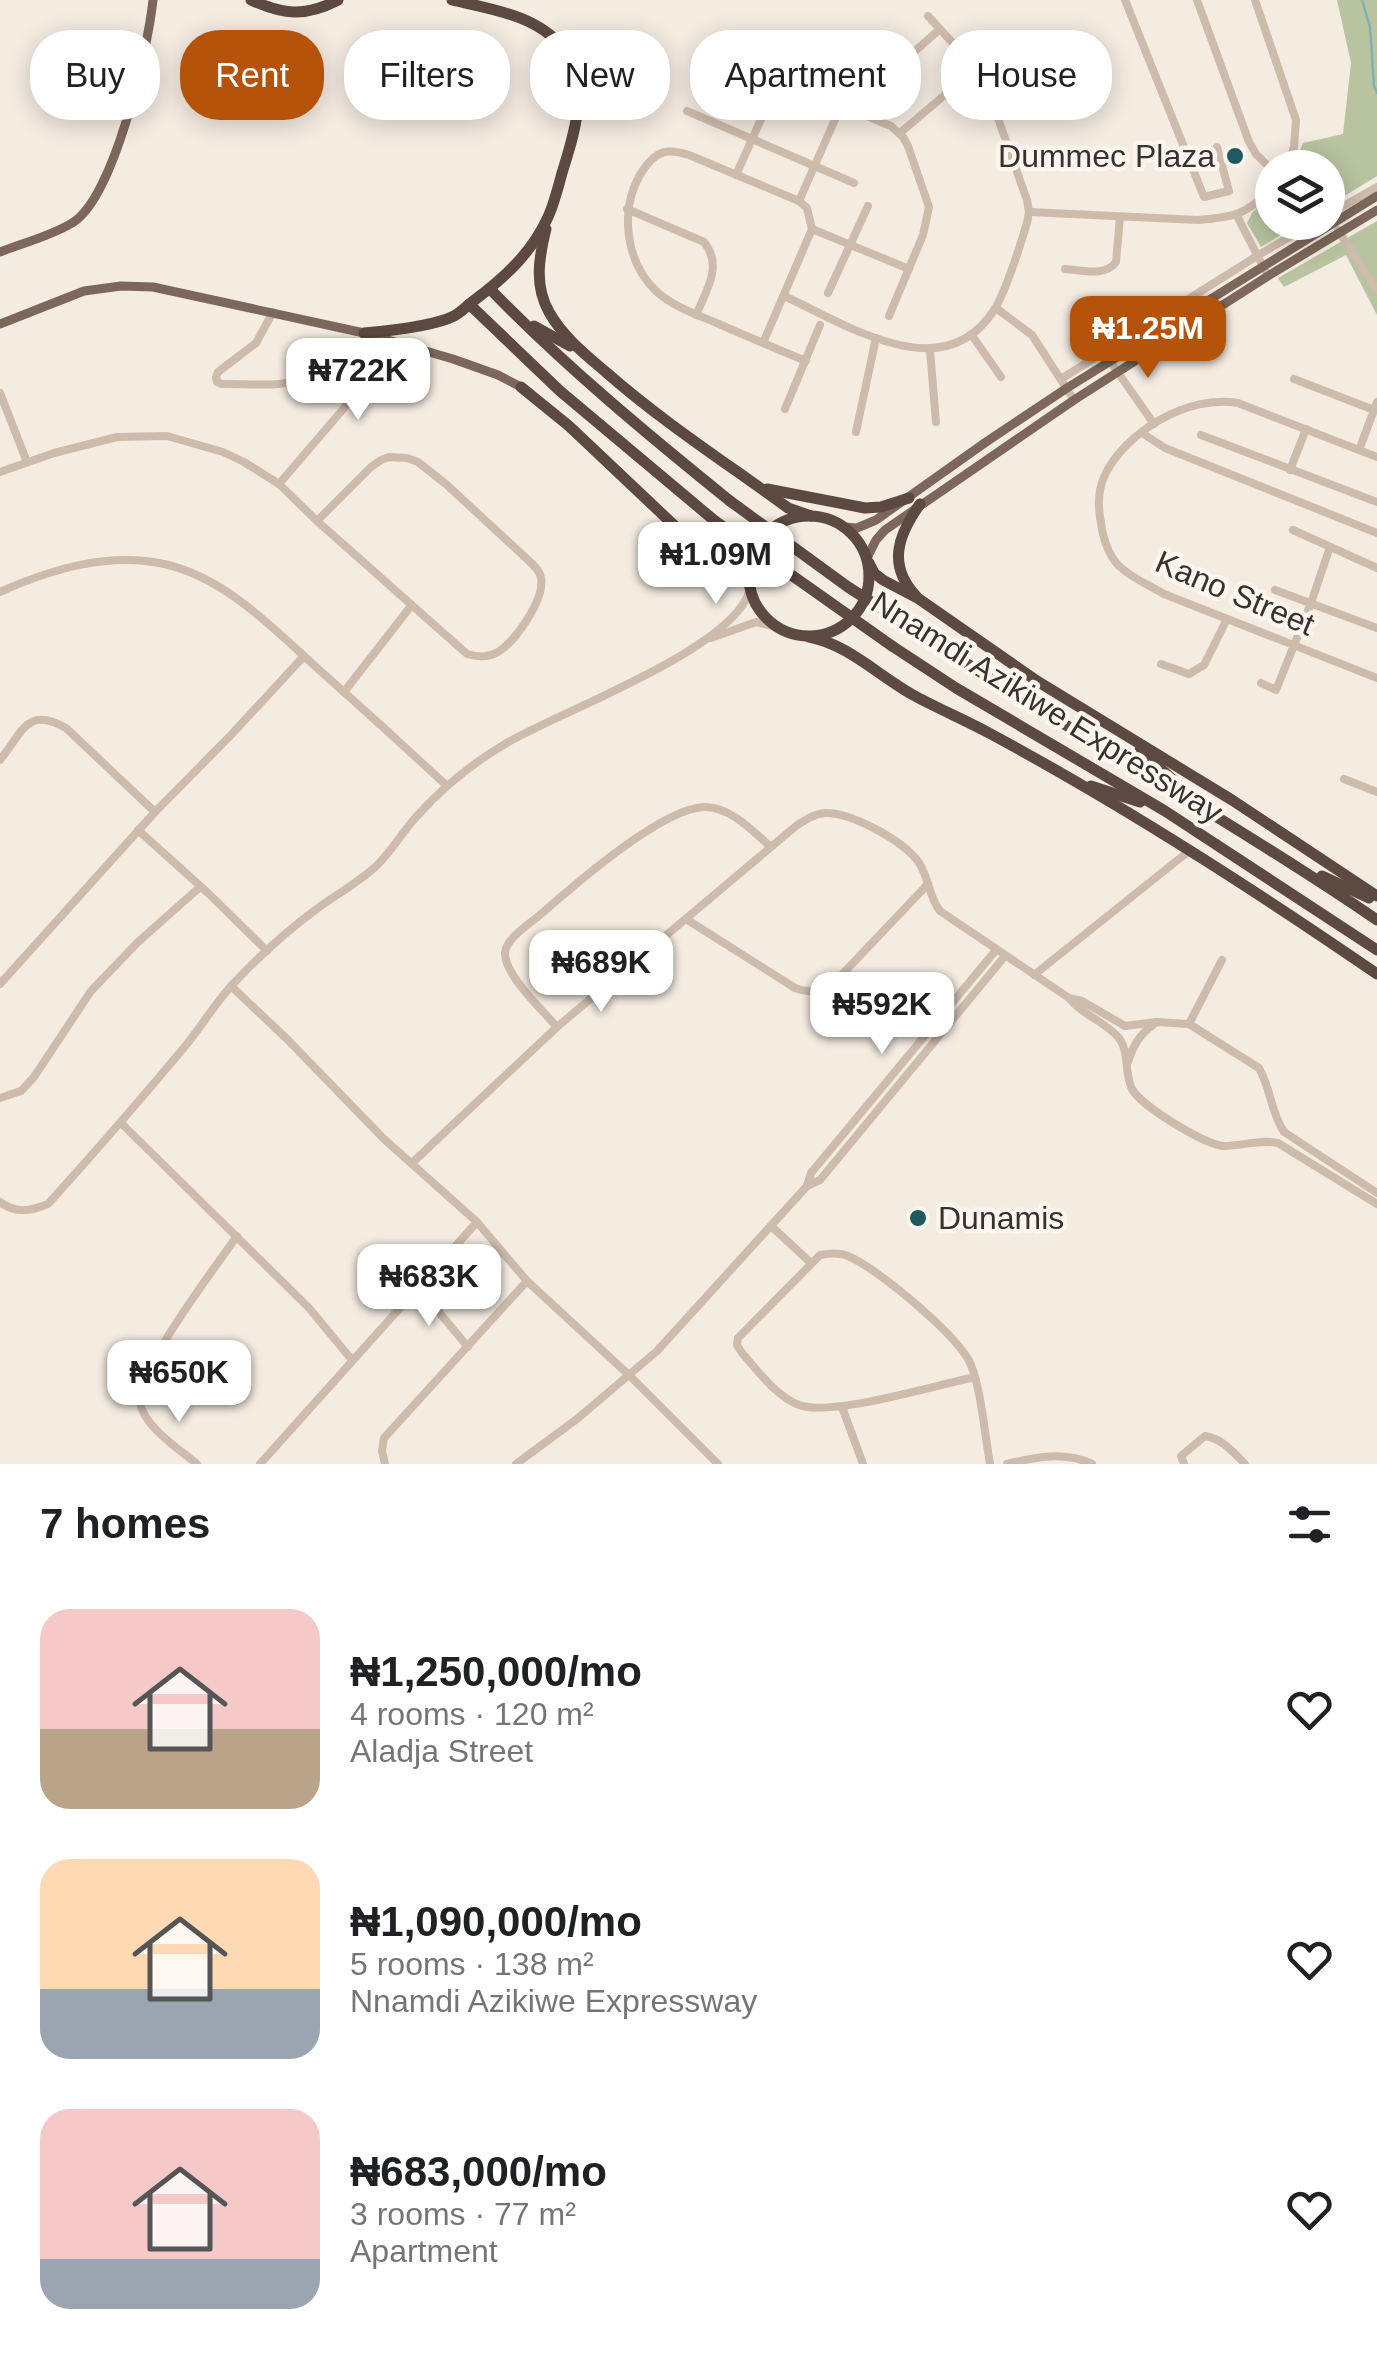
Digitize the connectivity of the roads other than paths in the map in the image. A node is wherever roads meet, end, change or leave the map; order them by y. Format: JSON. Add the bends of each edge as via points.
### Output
{"nodes":[{"id":1,"x":154,"y":0,"type":"edge"},
{"id":2,"x":162,"y":0,"type":"edge"},
{"id":3,"x":250,"y":0,"type":"edge"},
{"id":4,"x":338,"y":0,"type":"edge"},
{"id":5,"x":452,"y":0,"type":"edge"},
{"id":6,"x":1124,"y":0,"type":"edge"},
{"id":7,"x":1197,"y":0,"type":"edge"},
{"id":8,"x":1255,"y":0,"type":"edge"},
{"id":9,"x":152,"y":15,"type":"junction"},
{"id":10,"x":928,"y":16,"type":"dead end"},
{"id":11,"x":940,"y":28,"type":"junction"},
{"id":12,"x":921,"y":45,"type":"edge"},
{"id":13,"x":941,"y":98,"type":"edge"},
{"id":14,"x":687,"y":112,"type":"dead end"},
{"id":15,"x":761,"y":120,"type":"edge"},
{"id":16,"x":834,"y":120,"type":"edge"},
{"id":17,"x":876,"y":120,"type":"edge"},
{"id":18,"x":900,"y":133,"type":"junction"},
{"id":19,"x":752,"y":140,"type":"junction"},
{"id":20,"x":1217,"y":148,"type":"dead end"},
{"id":21,"x":1293,"y":150,"type":"edge"},
{"id":22,"x":1255,"y":152,"type":"edge"},
{"id":23,"x":814,"y":166,"type":"junction"},
{"id":24,"x":736,"y":174,"type":"junction"},
{"id":25,"x":854,"y":183,"type":"dead end"},
{"id":26,"x":1377,"y":186,"type":"edge"},
{"id":27,"x":1377,"y":196,"type":"edge"},
{"id":28,"x":799,"y":200,"type":"junction"},
{"id":29,"x":1255,"y":204,"type":"edge"},
{"id":30,"x":868,"y":206,"type":"dead end"},
{"id":31,"x":1345,"y":208,"type":"edge"},
{"id":32,"x":627,"y":210,"type":"junction"},
{"id":33,"x":1377,"y":210,"type":"edge"},
{"id":34,"x":1345,"y":211,"type":"edge"},
{"id":35,"x":1029,"y":212,"type":"junction"},
{"id":36,"x":1237,"y":216,"type":"junction"},
{"id":37,"x":548,"y":217,"type":"junction"},
{"id":38,"x":1120,"y":217,"type":"junction"},
{"id":39,"x":812,"y":229,"type":"junction"},
{"id":40,"x":1345,"y":229,"type":"edge"},
{"id":41,"x":1293,"y":240,"type":"edge"},
{"id":42,"x":1299,"y":240,"type":"edge"},
{"id":43,"x":1322,"y":240,"type":"edge"},
{"id":44,"x":1345,"y":240,"type":"edge"},
{"id":45,"x":850,"y":244,"type":"junction"},
{"id":46,"x":0,"y":252,"type":"edge"},
{"id":47,"x":1262,"y":266,"type":"junction"},
{"id":48,"x":909,"y":269,"type":"junction"},
{"id":49,"x":1065,"y":270,"type":"dead end"},
{"id":50,"x":490,"y":289,"type":"junction"},
{"id":51,"x":1377,"y":290,"type":"edge"},
{"id":52,"x":828,"y":293,"type":"dead end"},
{"id":53,"x":784,"y":296,"type":"junction"},
{"id":54,"x":469,"y":304,"type":"junction"},
{"id":55,"x":996,"y":308,"type":"junction"},
{"id":56,"x":272,"y":312,"type":"junction"},
{"id":57,"x":513,"y":313,"type":"junction"},
{"id":58,"x":696,"y":314,"type":"junction"},
{"id":59,"x":890,"y":316,"type":"dead end"},
{"id":60,"x":0,"y":324,"type":"edge"},
{"id":61,"x":820,"y":325,"type":"dead end"},
{"id":62,"x":364,"y":334,"type":"junction"},
{"id":63,"x":971,"y":334,"type":"junction"},
{"id":64,"x":876,"y":338,"type":"junction"},
{"id":65,"x":763,"y":343,"type":"junction"},
{"id":66,"x":340,"y":346,"type":"dead end"},
{"id":67,"x":930,"y":350,"type":"junction"},
{"id":68,"x":588,"y":356,"type":"junction"},
{"id":69,"x":806,"y":360,"type":"junction"},
{"id":70,"x":1110,"y":361,"type":"junction"},
{"id":71,"x":1118,"y":372,"type":"junction"},
{"id":72,"x":1001,"y":377,"type":"dead end"},
{"id":73,"x":1294,"y":378,"type":"dead end"},
{"id":74,"x":1064,"y":384,"type":"junction"},
{"id":75,"x":521,"y":387,"type":"joint"},
{"id":76,"x":0,"y":393,"type":"edge"},
{"id":77,"x":1074,"y":400,"type":"junction"},
{"id":78,"x":1376,"y":406,"type":"edge"},
{"id":79,"x":784,"y":409,"type":"dead end"},
{"id":80,"x":936,"y":422,"type":"dead end"},
{"id":81,"x":1154,"y":424,"type":"junction"},
{"id":82,"x":1306,"y":430,"type":"junction"},
{"id":83,"x":856,"y":432,"type":"dead end"},
{"id":84,"x":1142,"y":433,"type":"junction"},
{"id":85,"x":1201,"y":436,"type":"dead end"},
{"id":86,"x":1358,"y":450,"type":"junction"},
{"id":87,"x":1377,"y":458,"type":"edge"},
{"id":88,"x":27,"y":462,"type":"junction"},
{"id":89,"x":1290,"y":470,"type":"junction"},
{"id":90,"x":0,"y":472,"type":"edge"},
{"id":91,"x":279,"y":484,"type":"junction"},
{"id":92,"x":754,"y":484,"type":"junction"},
{"id":93,"x":914,"y":501,"type":"junction"},
{"id":94,"x":1377,"y":502,"type":"edge"},
{"id":95,"x":811,"y":516,"type":"junction"},
{"id":96,"x":317,"y":521,"type":"junction"},
{"id":97,"x":845,"y":527,"type":"junction"},
{"id":98,"x":1293,"y":530,"type":"dead end"},
{"id":99,"x":1377,"y":533,"type":"edge"},
{"id":100,"x":1330,"y":547,"type":"junction"},
{"id":101,"x":868,"y":560,"type":"junction"},
{"id":102,"x":1377,"y":568,"type":"edge"},
{"id":103,"x":750,"y":588,"type":"junction"},
{"id":104,"x":1275,"y":590,"type":"dead end"},
{"id":105,"x":0,"y":592,"type":"edge"},
{"id":106,"x":918,"y":600,"type":"junction"},
{"id":107,"x":1311,"y":603,"type":"junction"},
{"id":108,"x":411,"y":606,"type":"junction"},
{"id":109,"x":1227,"y":619,"type":"junction"},
{"id":110,"x":776,"y":627,"type":"junction"},
{"id":111,"x":1377,"y":628,"type":"edge"},
{"id":112,"x":809,"y":637,"type":"junction"},
{"id":113,"x":707,"y":640,"type":"junction"},
{"id":114,"x":1294,"y":646,"type":"junction"},
{"id":115,"x":304,"y":656,"type":"junction"},
{"id":116,"x":1161,"y":664,"type":"dead end"},
{"id":117,"x":1377,"y":678,"type":"edge"},
{"id":118,"x":1261,"y":684,"type":"dead end"},
{"id":119,"x":344,"y":692,"type":"junction"},
{"id":120,"x":1120,"y":732,"type":"junction"},
{"id":121,"x":0,"y":760,"type":"edge"},
{"id":122,"x":1344,"y":779,"type":"dead end"},
{"id":123,"x":1072,"y":780,"type":"junction"},
{"id":124,"x":447,"y":786,"type":"junction"},
{"id":125,"x":1377,"y":792,"type":"edge"},
{"id":126,"x":1204,"y":808,"type":"junction"},
{"id":127,"x":1165,"y":811,"type":"junction"},
{"id":128,"x":154,"y":812,"type":"junction"},
{"id":129,"x":138,"y":830,"type":"junction"},
{"id":130,"x":770,"y":846,"type":"junction"},
{"id":131,"x":1189,"y":851,"type":"junction"},
{"id":132,"x":1292,"y":863,"type":"junction"},
{"id":133,"x":928,"y":884,"type":"junction"},
{"id":134,"x":200,"y":887,"type":"junction"},
{"id":135,"x":1377,"y":899,"type":"edge"},
{"id":136,"x":686,"y":919,"type":"junction"},
{"id":137,"x":1377,"y":920,"type":"edge"},
{"id":138,"x":1357,"y":936,"type":"junction"},
{"id":139,"x":996,"y":950,"type":"junction"},
{"id":140,"x":1377,"y":950,"type":"edge"},
{"id":141,"x":267,"y":951,"type":"junction"},
{"id":142,"x":1005,"y":956,"type":"junction"},
{"id":143,"x":1222,"y":960,"type":"dead end"},
{"id":144,"x":1377,"y":961,"type":"edge"},
{"id":145,"x":1377,"y":974,"type":"edge"},
{"id":146,"x":1034,"y":975,"type":"junction"},
{"id":147,"x":0,"y":984,"type":"edge"},
{"id":148,"x":231,"y":986,"type":"junction"},
{"id":149,"x":1069,"y":998,"type":"junction"},
{"id":150,"x":1156,"y":1022,"type":"junction"},
{"id":151,"x":1189,"y":1024,"type":"junction"},
{"id":152,"x":557,"y":1027,"type":"junction"},
{"id":153,"x":1127,"y":1064,"type":"junction"},
{"id":154,"x":0,"y":1098,"type":"edge"},
{"id":155,"x":121,"y":1123,"type":"junction"},
{"id":156,"x":850,"y":1126,"type":"junction"},
{"id":157,"x":858,"y":1133,"type":"junction"},
{"id":158,"x":412,"y":1163,"type":"junction"},
{"id":159,"x":807,"y":1186,"type":"junction"},
{"id":160,"x":1377,"y":1193,"type":"edge"},
{"id":161,"x":0,"y":1202,"type":"edge"},
{"id":162,"x":1377,"y":1204,"type":"edge"},
{"id":163,"x":477,"y":1222,"type":"junction"},
{"id":164,"x":771,"y":1226,"type":"junction"},
{"id":165,"x":237,"y":1236,"type":"junction"},
{"id":166,"x":810,"y":1262,"type":"junction"},
{"id":167,"x":527,"y":1280,"type":"junction"},
{"id":168,"x":418,"y":1287,"type":"junction"},
{"id":169,"x":468,"y":1347,"type":"junction"},
{"id":170,"x":352,"y":1360,"type":"junction"},
{"id":171,"x":630,"y":1376,"type":"junction"},
{"id":172,"x":974,"y":1377,"type":"junction"},
{"id":173,"x":842,"y":1406,"type":"junction"},
{"id":174,"x":712,"y":1462,"type":"edge"},
{"id":175,"x":197,"y":1464,"type":"edge"},
{"id":176,"x":260,"y":1464,"type":"edge"},
{"id":177,"x":385,"y":1464,"type":"edge"},
{"id":178,"x":516,"y":1464,"type":"edge"},
{"id":179,"x":863,"y":1464,"type":"edge"},
{"id":180,"x":990,"y":1464,"type":"edge"},
{"id":181,"x":1007,"y":1464,"type":"edge"},
{"id":182,"x":1092,"y":1464,"type":"edge"},
{"id":183,"x":1184,"y":1464,"type":"edge"},
{"id":184,"x":1245,"y":1464,"type":"edge"}],
"edges":[{"from":1,"to":9,"type":"main road"},
{"from":2,"to":9,"type":"main road"},
{"from":3,"to":4,"type":"highway","via":[[292,13]]},
{"from":5,"to":37,"type":"highway","via":[[528,20],[562,47],[573,67],[579,108]]},
{"from":6,"to":20,"type":"street","via":[[1204,197],[1229,192]]},
{"from":7,"to":22,"type":"street"},
{"from":8,"to":21,"type":"street","via":[[1296,120]]},
{"from":9,"to":46,"type":"main road","via":[[104,185],[75,222]]},
{"from":10,"to":11,"type":"street"},
{"from":11,"to":12,"type":"street"},
{"from":11,"to":35,"type":"street","via":[[986,82]]},
{"from":13,"to":18,"type":"street"},
{"from":14,"to":19,"type":"street"},
{"from":15,"to":19,"type":"street"},
{"from":16,"to":23,"type":"street"},
{"from":17,"to":18,"type":"street"},
{"from":18,"to":48,"type":"street","via":[[929,208]]},
{"from":19,"to":23,"type":"street"},
{"from":19,"to":24,"type":"street"},
{"from":23,"to":25,"type":"street"},
{"from":23,"to":28,"type":"street"},
{"from":24,"to":28,"type":"street"},
{"from":24,"to":32,"type":"street","via":[[663,151],[646,166]]},
{"from":26,"to":31,"type":"street"},
{"from":27,"to":34,"type":"main road"},
{"from":28,"to":39,"type":"street"},
{"from":29,"to":36,"type":"street"},
{"from":30,"to":45,"type":"street"},
{"from":32,"to":58,"type":"street","via":[[642,272],[657,291]]},
{"from":32,"to":58,"type":"street","via":[[710,249],[715,270]]},
{"from":33,"to":40,"type":"main road"},
{"from":35,"to":38,"type":"street"},
{"from":35,"to":55,"type":"street"},
{"from":36,"to":38,"type":"street"},
{"from":36,"to":47,"type":"street"},
{"from":37,"to":50,"type":"highway","via":[[514,268]]},
{"from":37,"to":68,"type":"highway","via":[[541,290],[548,311]]},
{"from":38,"to":49,"type":"street","via":[[1114,266],[1104,272]]},
{"from":39,"to":45,"type":"street"},
{"from":39,"to":53,"type":"street"},
{"from":41,"to":47,"type":"street"},
{"from":42,"to":47,"type":"main road"},
{"from":43,"to":47,"type":"main road"},
{"from":44,"to":51,"type":"street"},
{"from":45,"to":48,"type":"street"},
{"from":45,"to":52,"type":"street"},
{"from":47,"to":70,"type":"main road"},
{"from":47,"to":71,"type":"main road"},
{"from":47,"to":74,"type":"street"},
{"from":48,"to":59,"type":"street"},
{"from":50,"to":54,"type":"highway"},
{"from":50,"to":57,"type":"highway","name":"Nnamdi Azikiwe Expressway"},
{"from":53,"to":64,"type":"street"},
{"from":53,"to":65,"type":"street"},
{"from":54,"to":62,"type":"highway","via":[[454,316]]},
{"from":54,"to":127,"type":"highway","name":"Nnamdi Azikiwe Expressway","bridge":true,"via":[[715,522],[956,688]]},
{"from":55,"to":63,"type":"street"},
{"from":55,"to":74,"type":"street","via":[[1032,335]]},
{"from":56,"to":60,"type":"main road","via":[[122,286],[84,291]]},
{"from":56,"to":62,"type":"main road"},
{"from":56,"to":66,"type":"street","via":[[256,343],[218,372],[217,382],[290,382],[308,376]]},
{"from":57,"to":68,"type":"highway"},
{"from":57,"to":126,"type":"highway","name":"Nnamdi Azikiwe Expressway","bridge":true,"via":[[657,442],[848,587]]},
{"from":58,"to":65,"type":"street"},
{"from":61,"to":69,"type":"street"},
{"from":62,"to":75,"type":"main road"},
{"from":62,"to":91,"type":"street","via":[[362,387]]},
{"from":63,"to":67,"type":"street"},
{"from":63,"to":72,"type":"street"},
{"from":64,"to":67,"type":"street"},
{"from":64,"to":83,"type":"street"},
{"from":65,"to":69,"type":"street"},
{"from":67,"to":80,"type":"street"},
{"from":68,"to":92,"type":"highway"},
{"from":69,"to":79,"type":"street"},
{"from":70,"to":71,"type":"street"},
{"from":70,"to":74,"type":"main road"},
{"from":71,"to":77,"type":"main road"},
{"from":71,"to":81,"type":"street"},
{"from":73,"to":78,"type":"street"},
{"from":74,"to":77,"type":"street"},
{"from":74,"to":93,"type":"main road"},
{"from":75,"to":103,"type":"highway"},
{"from":76,"to":88,"type":"street"},
{"from":77,"to":93,"type":"main road"},
{"from":78,"to":86,"type":"street"},
{"from":81,"to":82,"type":"street","name":"Kano Street","via":[[1189,406],[1226,401]]},
{"from":81,"to":84,"type":"street","name":"Kano Street"},
{"from":82,"to":86,"type":"street","name":"Kano Street"},
{"from":82,"to":89,"type":"street"},
{"from":84,"to":99,"type":"street"},
{"from":84,"to":109,"type":"street","name":"Kano Street","via":[[1104,479],[1099,514],[1108,550],[1116,563],[1164,594]]},
{"from":85,"to":89,"type":"street"},
{"from":86,"to":87,"type":"street","name":"Kano Street"},
{"from":88,"to":90,"type":"street"},
{"from":88,"to":91,"type":"street","via":[[117,437],[150,435],[223,452]]},
{"from":89,"to":94,"type":"street"},
{"from":91,"to":96,"type":"street"},
{"from":92,"to":93,"type":"highway","via":[[865,508]]},
{"from":92,"to":95,"type":"highway"},
{"from":93,"to":97,"type":"main road","via":[[870,524]]},
{"from":93,"to":101,"type":"main road","via":[[879,536]]},
{"from":93,"to":106,"type":"highway","via":[[898,549],[902,573]]},
{"from":95,"to":97,"type":"highway"},
{"from":95,"to":103,"type":"highway","via":[[785,521],[764,536],[751,560]]},
{"from":96,"to":108,"type":"street"},
{"from":96,"to":108,"type":"street","via":[[371,467],[407,458],[528,559],[542,580],[536,606],[506,645],[485,657],[461,651]]},
{"from":97,"to":101,"type":"highway"},
{"from":98,"to":100,"type":"street"},
{"from":100,"to":102,"type":"street"},
{"from":100,"to":107,"type":"street"},
{"from":101,"to":106,"type":"highway","name":"Nnamdi Azikiwe Expressway","via":[[878,577]]},
{"from":101,"to":112,"type":"highway","via":[[862,608],[839,629]]},
{"from":103,"to":110,"type":"highway"},
{"from":103,"to":113,"type":"street","via":[[740,610]]},
{"from":104,"to":107,"type":"street"},
{"from":105,"to":115,"type":"street","via":[[68,566],[163,564],[221,589]]},
{"from":106,"to":120,"type":"highway","name":"Nnamdi Azikiwe Expressway"},
{"from":107,"to":111,"type":"street"},
{"from":107,"to":114,"type":"street"},
{"from":108,"to":119,"type":"street"},
{"from":109,"to":114,"type":"street","name":"Kano Street"},
{"from":109,"to":116,"type":"street","via":[[1204,665],[1189,674]]},
{"from":110,"to":112,"type":"highway"},
{"from":110,"to":113,"type":"street","via":[[756,622]]},
{"from":112,"to":123,"type":"highway","name":"Nnamdi Azikiwe Expressway"},
{"from":113,"to":124,"type":"street","via":[[506,743]]},
{"from":114,"to":117,"type":"street","name":"Kano Street"},
{"from":114,"to":118,"type":"street","via":[[1276,690]]},
{"from":115,"to":119,"type":"street"},
{"from":115,"to":128,"type":"street"},
{"from":119,"to":124,"type":"street"},
{"from":120,"to":126,"type":"highway"},
{"from":120,"to":135,"type":"highway","name":"Nnamdi Azikiwe Expressway"},
{"from":121,"to":128,"type":"street","via":[[24,726],[54,721]]},
{"from":122,"to":125,"type":"street"},
{"from":123,"to":127,"type":"highway"},
{"from":123,"to":131,"type":"highway","name":"Nnamdi Azikiwe Expressway"},
{"from":124,"to":141,"type":"street","via":[[376,866]]},
{"from":126,"to":132,"type":"highway","name":"Nnamdi Azikiwe Expressway"},
{"from":127,"to":138,"type":"highway","name":"Nnamdi Azikiwe Expressway"},
{"from":128,"to":129,"type":"street"},
{"from":129,"to":134,"type":"street"},
{"from":129,"to":147,"type":"street"},
{"from":130,"to":133,"type":"street","via":[[815,815],[840,814],[907,851]]},
{"from":130,"to":136,"type":"street"},
{"from":130,"to":152,"type":"street","via":[[726,812],[695,808],[579,880],[505,954],[512,973]]},
{"from":131,"to":145,"type":"highway","name":"Nnamdi Azikiwe Expressway"},
{"from":131,"to":146,"type":"street"},
{"from":132,"to":135,"type":"highway"},
{"from":132,"to":137,"type":"highway","name":"Nnamdi Azikiwe Expressway"},
{"from":133,"to":136,"type":"street","via":[[834,982],[817,990],[795,988]]},
{"from":133,"to":139,"type":"street","via":[[940,911]]},
{"from":134,"to":141,"type":"street"},
{"from":134,"to":154,"type":"street","via":[[91,992],[21,1091]]},
{"from":136,"to":152,"type":"street"},
{"from":138,"to":140,"type":"highway","name":"Nnamdi Azikiwe Expressway"},
{"from":138,"to":144,"type":"highway"},
{"from":139,"to":142,"type":"street"},
{"from":139,"to":156,"type":"street"},
{"from":141,"to":148,"type":"street"},
{"from":142,"to":146,"type":"street"},
{"from":142,"to":157,"type":"street"},
{"from":143,"to":151,"type":"street"},
{"from":146,"to":149,"type":"street"},
{"from":148,"to":155,"type":"street"},
{"from":148,"to":158,"type":"street"},
{"from":149,"to":150,"type":"street","via":[[1120,1025]]},
{"from":149,"to":153,"type":"street","via":[[1119,1038]]},
{"from":150,"to":151,"type":"street"},
{"from":150,"to":153,"type":"street","via":[[1142,1032]]},
{"from":151,"to":160,"type":"street","via":[[1259,1068],[1284,1132]]},
{"from":152,"to":158,"type":"street"},
{"from":153,"to":162,"type":"street","via":[[1132,1091],[1144,1103],[1208,1143],[1278,1142]]},
{"from":155,"to":161,"type":"street","via":[[48,1204],[21,1211]]},
{"from":155,"to":165,"type":"street"},
{"from":156,"to":157,"type":"street"},
{"from":156,"to":159,"type":"street"},
{"from":157,"to":159,"type":"street","via":[[820,1180]]},
{"from":158,"to":163,"type":"street"},
{"from":159,"to":164,"type":"street"},
{"from":163,"to":167,"type":"street"},
{"from":163,"to":168,"type":"street"},
{"from":164,"to":166,"type":"street"},
{"from":164,"to":171,"type":"street"},
{"from":165,"to":170,"type":"street"},
{"from":165,"to":175,"type":"street","via":[[140,1388],[144,1414]]},
{"from":166,"to":172,"type":"street","via":[[832,1253],[861,1262],[924,1310],[966,1354]]},
{"from":166,"to":173,"type":"street","via":[[737,1345],[786,1398],[801,1406]]},
{"from":167,"to":169,"type":"street"},
{"from":167,"to":171,"type":"street"},
{"from":168,"to":169,"type":"street"},
{"from":168,"to":170,"type":"street"},
{"from":169,"to":177,"type":"street","via":[[384,1438]]},
{"from":170,"to":176,"type":"street"},
{"from":171,"to":174,"type":"street"},
{"from":171,"to":178,"type":"street"},
{"from":172,"to":173,"type":"street"},
{"from":172,"to":180,"type":"street"},
{"from":173,"to":179,"type":"street"},
{"from":181,"to":182,"type":"street","via":[[1054,1456]]},
{"from":183,"to":184,"type":"street","via":[[1181,1456],[1210,1436]]}]}
